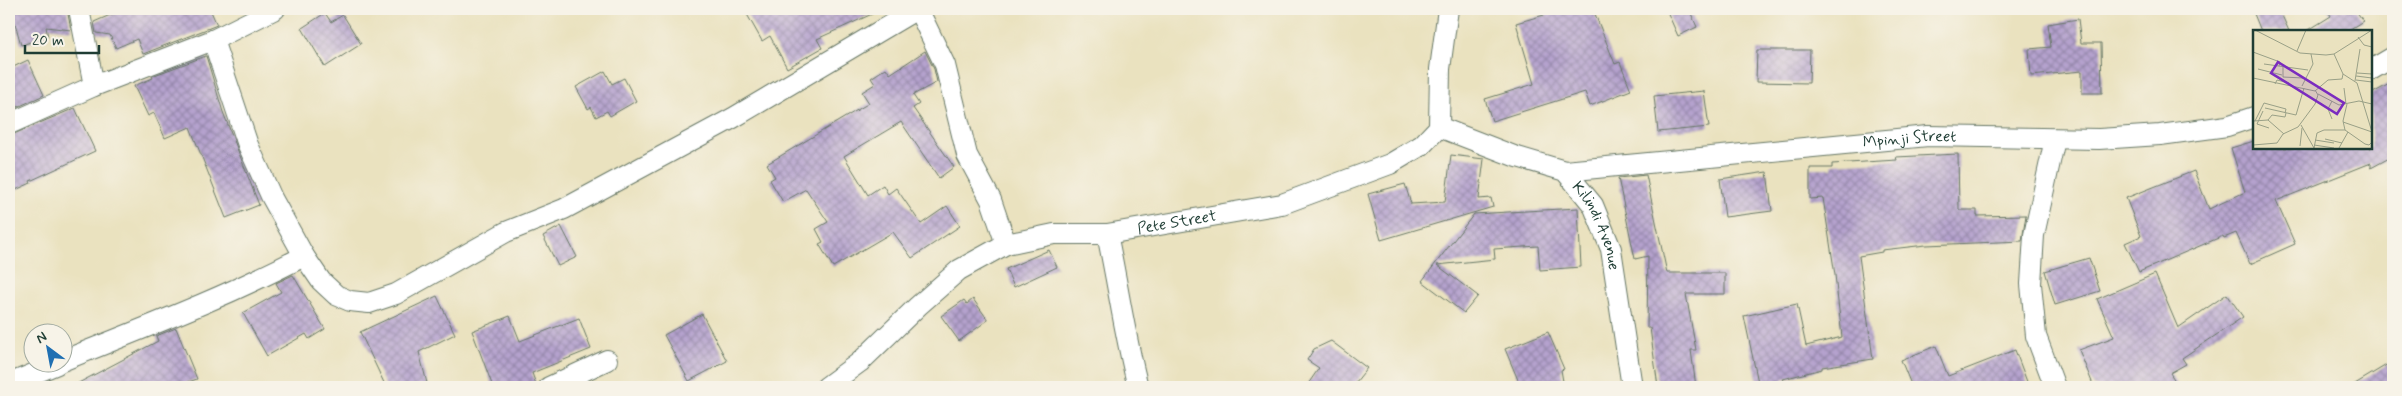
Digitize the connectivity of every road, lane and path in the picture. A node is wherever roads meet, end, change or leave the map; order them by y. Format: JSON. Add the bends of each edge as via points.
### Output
{"nodes":[{"id":1,"x":79,"y":9,"type":"edge"},
{"id":2,"x":276,"y":9,"type":"edge"},
{"id":3,"x":918,"y":9,"type":"edge"},
{"id":4,"x":1448,"y":9,"type":"edge"},
{"id":5,"x":213,"y":40,"type":"junction"},
{"id":6,"x":2393,"y":57,"type":"edge"},
{"id":7,"x":2372,"y":69,"type":"edge"},
{"id":8,"x":94,"y":86,"type":"junction"},
{"id":9,"x":2253,"y":117,"type":"edge"},
{"id":10,"x":9,"y":124,"type":"edge"},
{"id":11,"x":1439,"y":127,"type":"junction"},
{"id":12,"x":2055,"y":139,"type":"junction"},
{"id":13,"x":1565,"y":171,"type":"junction"},
{"id":14,"x":1107,"y":234,"type":"junction"},
{"id":15,"x":1006,"y":244,"type":"junction"},
{"id":16,"x":304,"y":256,"type":"junction"},
{"id":17,"x":72,"y":357,"type":"edge"},
{"id":18,"x":607,"y":360,"type":"dead end"},
{"id":19,"x":33,"y":374,"type":"edge"},
{"id":20,"x":9,"y":384,"type":"edge"},
{"id":21,"x":548,"y":387,"type":"edge"},
{"id":22,"x":826,"y":387,"type":"edge"},
{"id":23,"x":1138,"y":387,"type":"edge"},
{"id":24,"x":1632,"y":387,"type":"edge"},
{"id":25,"x":2055,"y":387,"type":"edge"}],
"edges":[{"from":1,"to":8,"type":"street"},
{"from":2,"to":5,"type":"street"},
{"from":3,"to":15,"type":"street","via":[[946,64],[967,155],[991,200]]},
{"from":3,"to":16,"type":"street","via":[[733,118],[564,209],[506,232],[396,294],[369,303],[350,301],[336,295]]},
{"from":4,"to":11,"type":"street","via":[[1440,69]]},
{"from":5,"to":8,"type":"street"},
{"from":5,"to":16,"type":"street","via":[[248,145]]},
{"from":6,"to":7,"type":"street"},
{"from":8,"to":10,"type":"street"},
{"from":9,"to":12,"type":"street","name":"Mpinji Street","via":[[2227,126],[2160,135]]},
{"from":11,"to":13,"type":"street","name":"Kilindi Avenue","via":[[1514,156]]},
{"from":11,"to":14,"type":"street","name":"Pete Street","via":[[1422,145],[1390,164],[1282,204]]},
{"from":12,"to":13,"type":"street","name":"Mpinji Street","via":[[1928,136]]},
{"from":12,"to":25,"type":"street","via":[[2034,235],[2031,284],[2036,336]]},
{"from":13,"to":24,"type":"street","name":"Kilindi Avenue","via":[[1592,205],[1611,249]]},
{"from":14,"to":15,"type":"street","name":"Pete Street","via":[[1054,234]]},
{"from":14,"to":23,"type":"street"},
{"from":15,"to":22,"type":"street","name":"Pete Street","via":[[959,270],[860,362]]},
{"from":16,"to":17,"type":"street","via":[[247,285]]},
{"from":18,"to":21,"type":"street"},
{"from":19,"to":20,"type":"street"}]}
